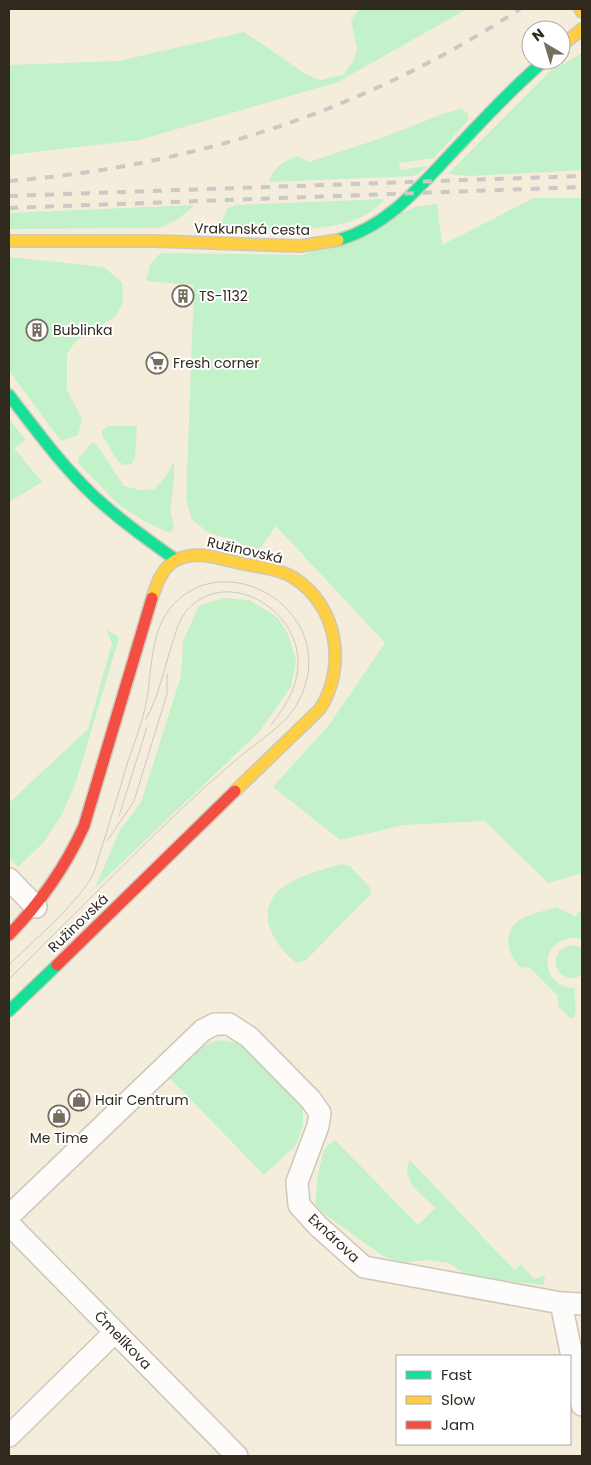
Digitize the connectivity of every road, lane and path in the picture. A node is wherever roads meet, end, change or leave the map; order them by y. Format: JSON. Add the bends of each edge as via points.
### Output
{"nodes":[{"id":1,"x":580,"y":9,"type":"edge"},
{"id":2,"x":582,"y":12,"type":"edge"},
{"id":3,"x":582,"y":29,"type":"edge"},
{"id":4,"x":571,"y":38,"type":"edge"},
{"id":5,"x":533,"y":70,"type":"edge"},
{"id":6,"x":9,"y":241,"type":"edge"},
{"id":7,"x":9,"y":395,"type":"edge"},
{"id":8,"x":176,"y":560,"type":"junction"},
{"id":9,"x":9,"y":879,"type":"edge"},
{"id":10,"x":36,"y":907,"type":"junction"},
{"id":11,"x":9,"y":935,"type":"edge"},
{"id":12,"x":9,"y":1011,"type":"edge"},
{"id":13,"x":9,"y":1216,"type":"edge"},
{"id":14,"x":9,"y":1224,"type":"edge"},
{"id":15,"x":561,"y":1303,"type":"junction"},
{"id":16,"x":582,"y":1304,"type":"edge"},
{"id":17,"x":115,"y":1332,"type":"junction"},
{"id":18,"x":582,"y":1405,"type":"edge"},
{"id":19,"x":9,"y":1436,"type":"edge"},
{"id":20,"x":237,"y":1456,"type":"edge"}],
"edges":[{"from":1,"to":2,"type":"main road"},
{"from":3,"to":4,"type":"main road"},
{"from":5,"to":6,"type":"main road","name":"Vrakunská cesta","via":[[413,194],[370,228],[348,238],[300,246]]},
{"from":7,"to":8,"type":"main road","via":[[55,455],[96,498]]},
{"from":8,"to":10,"type":"main road","via":[[164,570],[157,582],[84,826],[62,872]]},
{"from":8,"to":12,"type":"main road","name":"Ružinovská","via":[[193,554],[206,554],[291,576],[308,588],[321,606],[331,629],[336,666],[330,693],[313,716]]},
{"from":9,"to":10,"type":"street"},
{"from":10,"to":11,"type":"main road"},
{"from":13,"to":15,"type":"street","name":"Exnárova","via":[[203,1030],[215,1024],[229,1024],[249,1037],[311,1100],[320,1114],[297,1182],[300,1205],[318,1226],[364,1267]]},
{"from":14,"to":17,"type":"street","name":"Čmelíkova"},
{"from":15,"to":16,"type":"street"},
{"from":15,"to":18,"type":"street"},
{"from":17,"to":19,"type":"street"},
{"from":17,"to":20,"type":"street","name":"Čmelíkova"}]}
